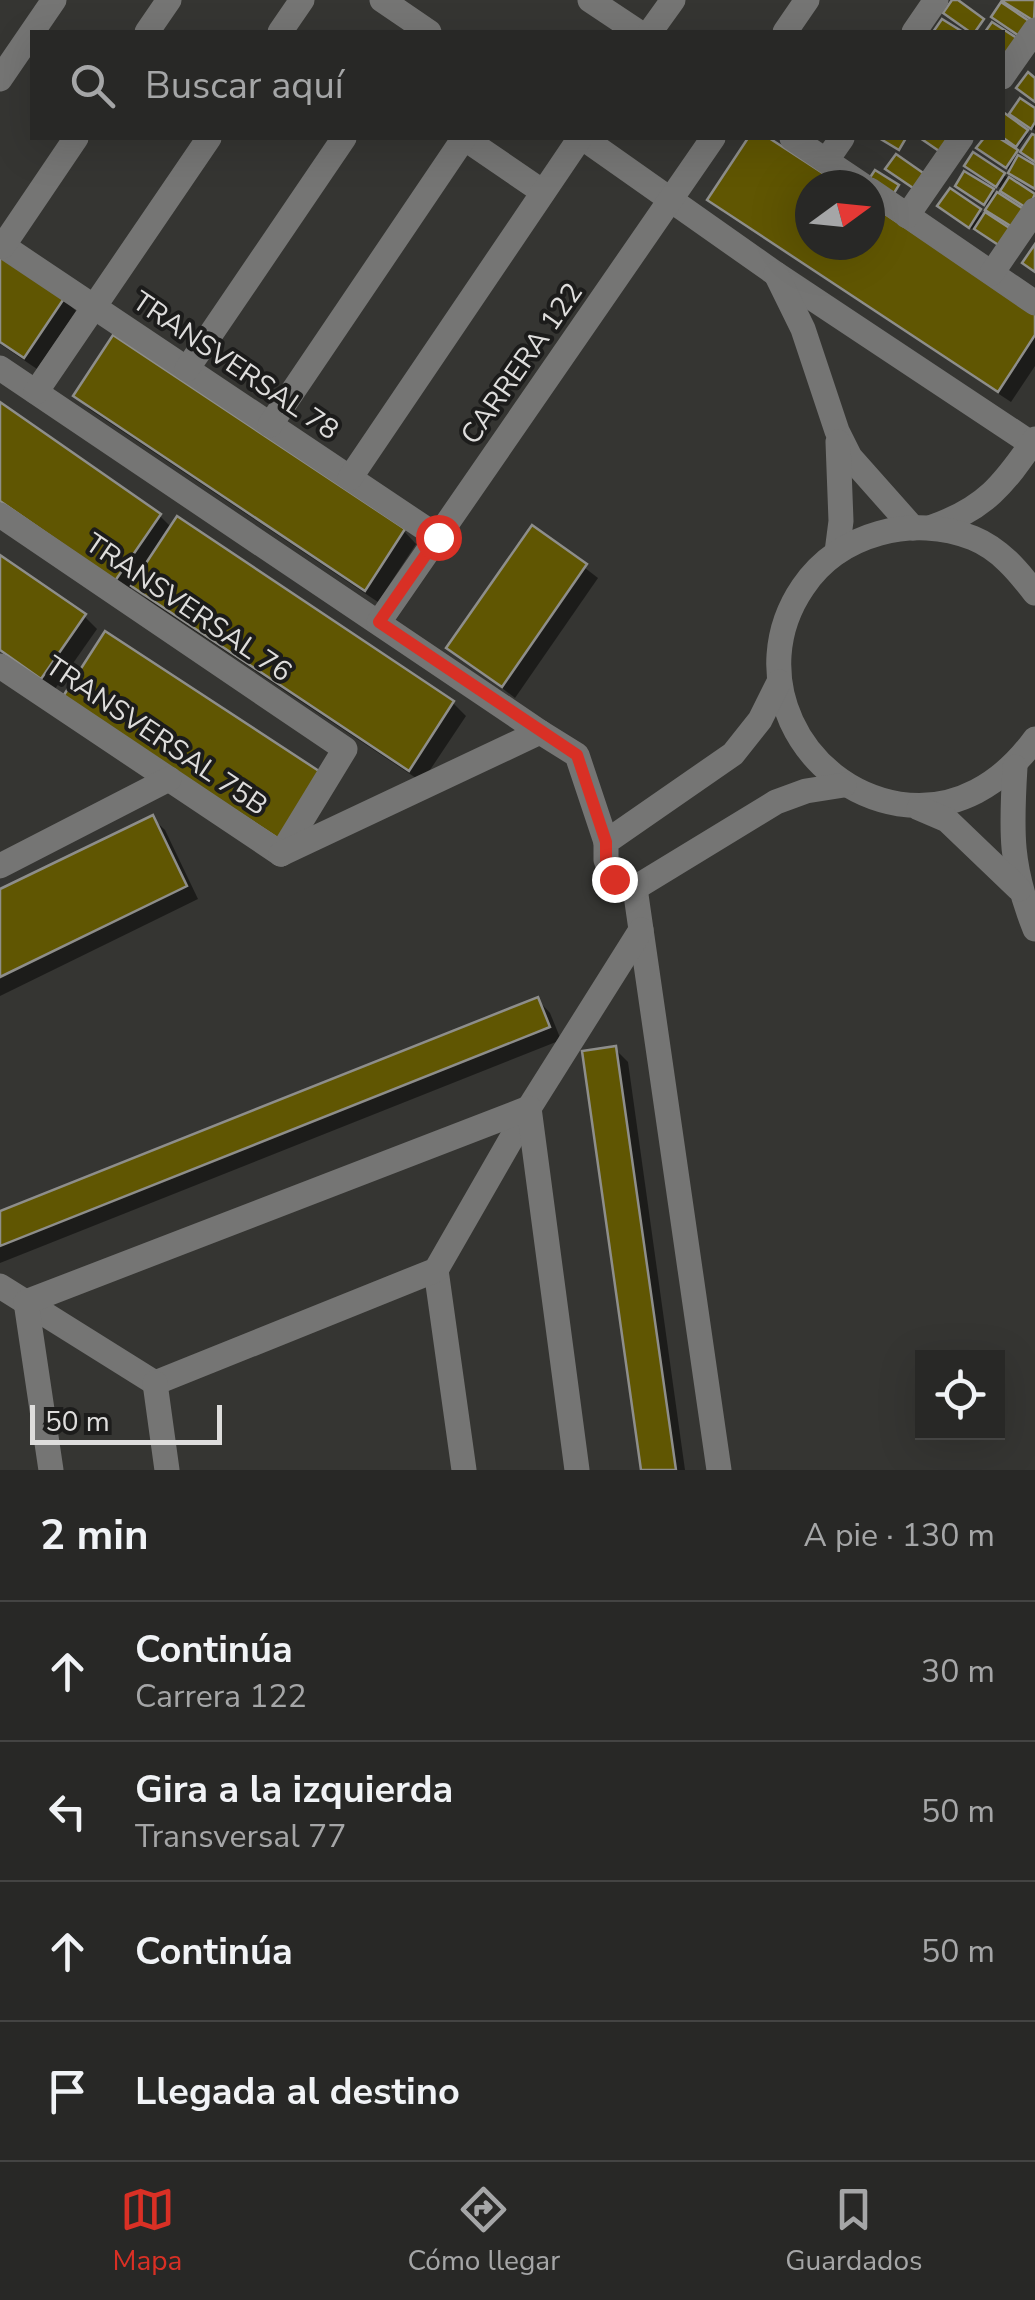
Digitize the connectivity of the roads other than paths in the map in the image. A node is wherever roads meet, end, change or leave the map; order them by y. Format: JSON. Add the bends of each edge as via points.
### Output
{"nodes":[{"id":1,"x":54,"y":0,"type":"edge"},
{"id":2,"x":169,"y":0,"type":"edge"},
{"id":3,"x":302,"y":0,"type":"edge"},
{"id":4,"x":382,"y":0,"type":"edge"},
{"id":5,"x":590,"y":0,"type":"edge"},
{"id":6,"x":673,"y":0,"type":"edge"},
{"id":7,"x":808,"y":0,"type":"edge"},
{"id":8,"x":936,"y":0,"type":"edge"},
{"id":9,"x":34,"y":30,"type":"edge"},
{"id":10,"x":148,"y":30,"type":"edge"},
{"id":11,"x":281,"y":30,"type":"edge"},
{"id":12,"x":421,"y":30,"type":"edge"},
{"id":13,"x":635,"y":30,"type":"edge"},
{"id":14,"x":651,"y":30,"type":"edge"},
{"id":15,"x":786,"y":30,"type":"edge"},
{"id":16,"x":915,"y":30,"type":"edge"},
{"id":17,"x":1035,"y":30,"type":"edge"},
{"id":18,"x":30,"y":36,"type":"edge"},
{"id":19,"x":1005,"y":73,"type":"edge"},
{"id":20,"x":0,"y":80,"type":"edge"},
{"id":21,"x":75,"y":140,"type":"edge"},
{"id":22,"x":208,"y":140,"type":"edge"},
{"id":23,"x":343,"y":140,"type":"edge"},
{"id":24,"x":463,"y":140,"type":"edge"},
{"id":25,"x":467,"y":140,"type":"edge"},
{"id":26,"x":581,"y":140,"type":"edge"},
{"id":27,"x":585,"y":140,"type":"edge"},
{"id":28,"x":712,"y":140,"type":"edge"},
{"id":29,"x":795,"y":140,"type":"edge"},
{"id":30,"x":841,"y":140,"type":"edge"},
{"id":31,"x":960,"y":140,"type":"edge"},
{"id":32,"x":826,"y":161,"type":"junction"},
{"id":33,"x":840,"y":170,"type":"edge"},
{"id":34,"x":544,"y":192,"type":"junction"},
{"id":35,"x":672,"y":198,"type":"junction"},
{"id":36,"x":885,"y":200,"type":"edge"},
{"id":37,"x":1035,"y":210,"type":"edge"},
{"id":38,"x":908,"y":216,"type":"junction"},
{"id":39,"x":2,"y":245,"type":"edge"},
{"id":40,"x":776,"y":274,"type":"junction"},
{"id":41,"x":992,"y":274,"type":"junction"},
{"id":42,"x":1035,"y":303,"type":"edge"},
{"id":43,"x":94,"y":307,"type":"junction"},
{"id":44,"x":0,"y":368,"type":"edge"},
{"id":45,"x":188,"y":369,"type":"junction"},
{"id":46,"x":36,"y":392,"type":"junction"},
{"id":47,"x":270,"y":425,"type":"junction"},
{"id":48,"x":836,"y":432,"type":"junction"},
{"id":49,"x":1033,"y":442,"type":"edge"},
{"id":50,"x":350,"y":478,"type":"junction"},
{"id":51,"x":0,"y":514,"type":"edge"},
{"id":52,"x":922,"y":528,"type":"junction"},
{"id":53,"x":438,"y":537,"type":"junction"},
{"id":54,"x":838,"y":552,"type":"junction"},
{"id":55,"x":1035,"y":593,"type":"edge"},
{"id":56,"x":379,"y":622,"type":"junction"},
{"id":57,"x":0,"y":666,"type":"edge"},
{"id":58,"x":780,"y":682,"type":"junction"},
{"id":59,"x":540,"y":732,"type":"junction"},
{"id":60,"x":1035,"y":739,"type":"edge"},
{"id":61,"x":1015,"y":766,"type":"junction"},
{"id":62,"x":169,"y":779,"type":"junction"},
{"id":63,"x":844,"y":785,"type":"junction"},
{"id":64,"x":914,"y":806,"type":"junction"},
{"id":65,"x":606,"y":842,"type":"junction"},
{"id":66,"x":281,"y":854,"type":"junction"},
{"id":67,"x":0,"y":866,"type":"edge"},
{"id":68,"x":634,"y":888,"type":"junction"},
{"id":69,"x":1019,"y":889,"type":"junction"},
{"id":70,"x":1035,"y":929,"type":"edge"},
{"id":71,"x":641,"y":930,"type":"junction"},
{"id":72,"x":529,"y":1108,"type":"junction"},
{"id":73,"x":436,"y":1270,"type":"junction"},
{"id":74,"x":0,"y":1286,"type":"edge"},
{"id":75,"x":26,"y":1302,"type":"junction"},
{"id":76,"x":156,"y":1383,"type":"junction"},
{"id":77,"x":50,"y":1470,"type":"edge"},
{"id":78,"x":167,"y":1470,"type":"edge"},
{"id":79,"x":464,"y":1470,"type":"edge"},
{"id":80,"x":577,"y":1470,"type":"edge"},
{"id":81,"x":719,"y":1470,"type":"edge"}],
"edges":[{"from":1,"to":9,"type":"street"},
{"from":2,"to":10,"type":"street"},
{"from":3,"to":11,"type":"street"},
{"from":4,"to":12,"type":"street"},
{"from":5,"to":13,"type":"street"},
{"from":6,"to":14,"type":"street"},
{"from":7,"to":15,"type":"street"},
{"from":8,"to":16,"type":"street"},
{"from":17,"to":19,"type":"street"},
{"from":18,"to":20,"type":"street"},
{"from":21,"to":39,"type":"street"},
{"from":22,"to":43,"type":"street"},
{"from":23,"to":45,"type":"street"},
{"from":24,"to":47,"type":"street"},
{"from":25,"to":34,"type":"street"},
{"from":26,"to":34,"type":"street"},
{"from":27,"to":35,"type":"street"},
{"from":28,"to":35,"type":"street","name":"CARRERA 122"},
{"from":29,"to":32,"type":"street"},
{"from":30,"to":32,"type":"street"},
{"from":31,"to":38,"type":"street"},
{"from":32,"to":33,"type":"street"},
{"from":34,"to":50,"type":"street"},
{"from":35,"to":40,"type":"street"},
{"from":35,"to":53,"type":"street","name":"CARRERA 122"},
{"from":36,"to":38,"type":"street"},
{"from":37,"to":41,"type":"street"},
{"from":38,"to":41,"type":"street"},
{"from":39,"to":43,"type":"street","name":"TRANSVERSAL 78"},
{"from":40,"to":48,"type":"street","via":[[803,329]]},
{"from":40,"to":49,"type":"street"},
{"from":41,"to":42,"type":"street"},
{"from":43,"to":45,"type":"street","name":"TRANSVERSAL 78"},
{"from":43,"to":46,"type":"street"},
{"from":44,"to":46,"type":"street"},
{"from":45,"to":47,"type":"street","name":"TRANSVERSAL 78"},
{"from":46,"to":56,"type":"street"},
{"from":47,"to":50,"type":"street","name":"TRANSVERSAL 78"},
{"from":48,"to":52,"type":"street","via":[[867,479]]},
{"from":48,"to":54,"type":"street"},
{"from":49,"to":52,"type":"street","via":[[984,502]]},
{"from":50,"to":53,"type":"street","name":"TRANSVERSAL 78"},
{"from":51,"to":66,"type":"street","name":"TRANSVERSAL 76","via":[[345,749]]},
{"from":52,"to":54,"type":"street","via":[[882,531]]},
{"from":52,"to":55,"type":"street","via":[[975,539],[1012,564]]},
{"from":53,"to":56,"type":"street","name":"CARRERA 122"},
{"from":54,"to":58,"type":"street","via":[[802,587],[782,632]]},
{"from":56,"to":59,"type":"street"},
{"from":57,"to":62,"type":"street","name":"TRANSVERSAL 75B"},
{"from":58,"to":63,"type":"street","via":[[800,740]]},
{"from":58,"to":65,"type":"street","via":[[733,754]]},
{"from":59,"to":65,"type":"street","via":[[577,755]]},
{"from":59,"to":66,"type":"street"},
{"from":60,"to":61,"type":"street"},
{"from":61,"to":64,"type":"street","via":[[951,802]]},
{"from":61,"to":69,"type":"street","via":[[1012,854]]},
{"from":62,"to":66,"type":"street","name":"TRANSVERSAL 75B"},
{"from":62,"to":67,"type":"street"},
{"from":63,"to":64,"type":"street"},
{"from":63,"to":68,"type":"street","via":[[776,802]]},
{"from":64,"to":69,"type":"street","via":[[947,820]]},
{"from":65,"to":68,"type":"street","via":[[614,879]]},
{"from":68,"to":71,"type":"street"},
{"from":69,"to":70,"type":"street"},
{"from":71,"to":72,"type":"street"},
{"from":71,"to":81,"type":"street"},
{"from":72,"to":73,"type":"street"},
{"from":72,"to":75,"type":"street"},
{"from":72,"to":80,"type":"street"},
{"from":73,"to":76,"type":"street"},
{"from":73,"to":79,"type":"street"},
{"from":74,"to":75,"type":"street"},
{"from":75,"to":76,"type":"street"},
{"from":75,"to":77,"type":"street"},
{"from":76,"to":78,"type":"street"}]}
